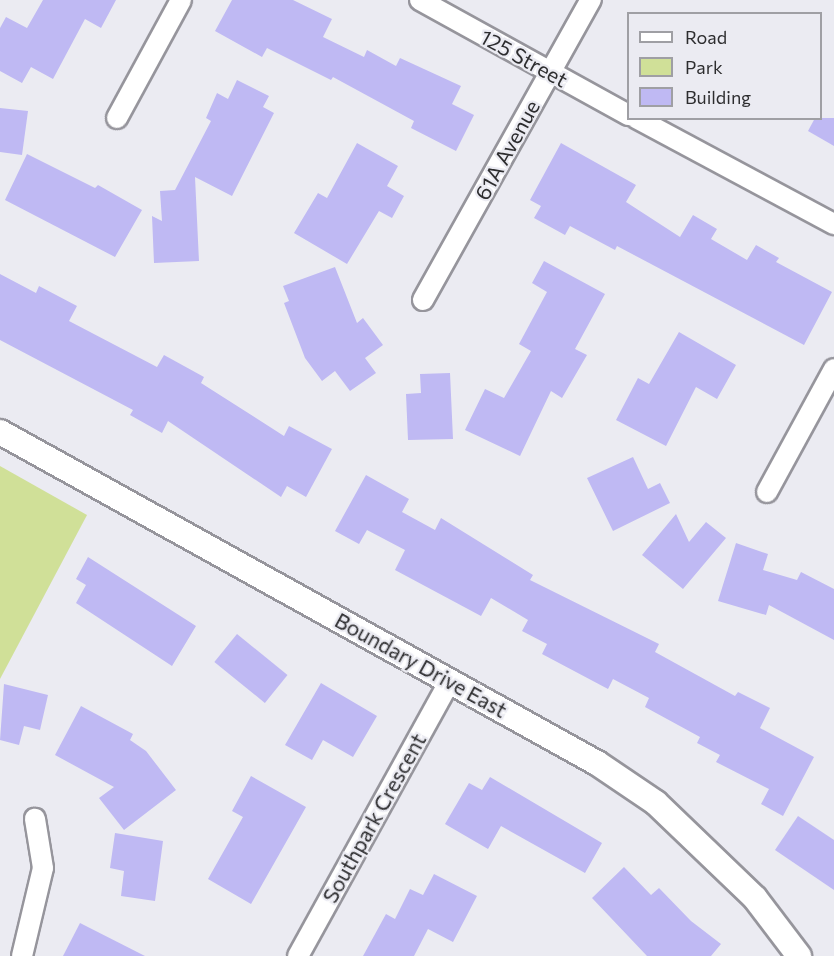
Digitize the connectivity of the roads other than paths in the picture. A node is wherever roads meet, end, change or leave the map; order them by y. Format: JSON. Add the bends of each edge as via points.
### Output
{"nodes":[{"id":1,"x":181,"y":0,"type":"edge"},
{"id":2,"x":420,"y":0,"type":"edge"},
{"id":3,"x":591,"y":0,"type":"edge"},
{"id":4,"x":550,"y":73,"type":"junction"},
{"id":5,"x":627,"y":114,"type":"edge"},
{"id":6,"x":117,"y":118,"type":"dead end"},
{"id":7,"x":640,"y":120,"type":"edge"},
{"id":8,"x":834,"y":224,"type":"edge"},
{"id":9,"x":423,"y":300,"type":"dead end"},
{"id":10,"x":834,"y":369,"type":"edge"},
{"id":11,"x":0,"y":432,"type":"edge"},
{"id":12,"x":767,"y":492,"type":"dead end"},
{"id":13,"x":450,"y":681,"type":"junction"},
{"id":14,"x":35,"y":819,"type":"dead end"},
{"id":15,"x":22,"y":956,"type":"edge"},
{"id":16,"x":298,"y":956,"type":"edge"},
{"id":17,"x":799,"y":956,"type":"edge"}],
"edges":[{"from":1,"to":6,"type":"street"},
{"from":2,"to":4,"type":"street","name":"125 Street"},
{"from":3,"to":4,"type":"street","name":"61A Avenue"},
{"from":4,"to":5,"type":"street","name":"125 Street"},
{"from":4,"to":9,"type":"street","name":"61A Avenue"},
{"from":7,"to":8,"type":"street"},
{"from":10,"to":12,"type":"street"},
{"from":11,"to":13,"type":"street","name":"Boundary Drive East"},
{"from":13,"to":16,"type":"street","name":"Southpark Crescent"},
{"from":13,"to":17,"type":"street","name":"Boundary Drive East","via":[[597,763],[656,803],[755,898]]},
{"from":14,"to":15,"type":"street","via":[[43,868]]}]}
